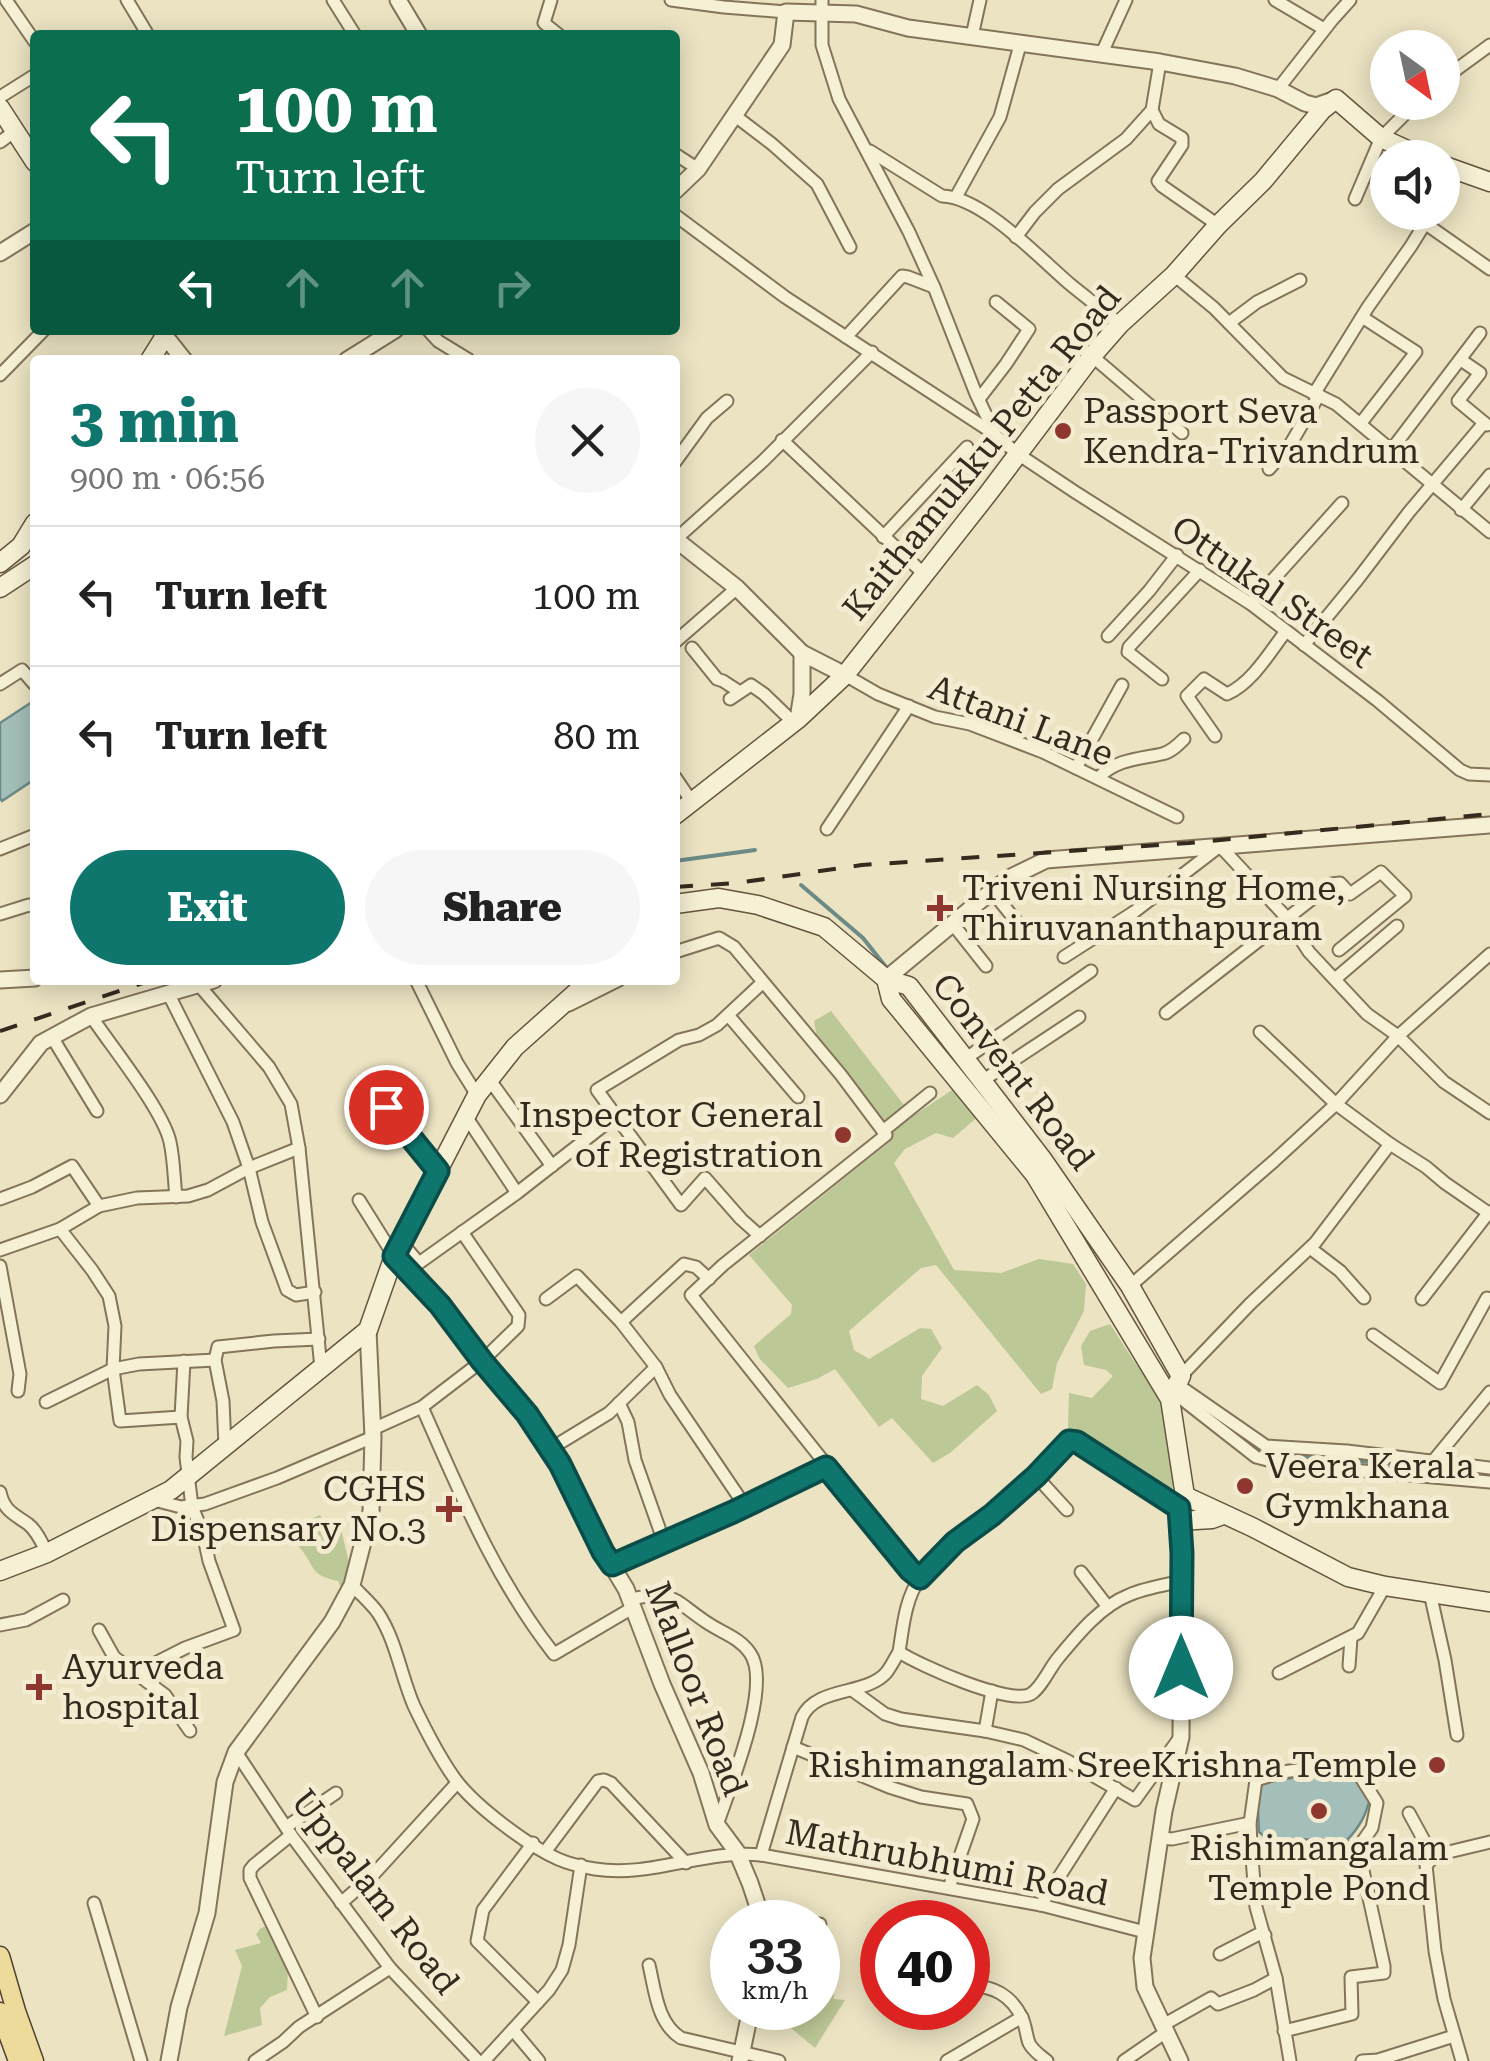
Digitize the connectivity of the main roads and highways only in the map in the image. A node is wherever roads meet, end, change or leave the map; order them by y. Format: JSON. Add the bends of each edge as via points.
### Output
{"nodes":[{"id":1,"x":0,"y":108,"type":"edge"},
{"id":2,"x":7,"y":137,"type":"edge"},
{"id":3,"x":1385,"y":140,"type":"edge"},
{"id":4,"x":30,"y":158,"type":"edge"},
{"id":5,"x":1460,"y":172,"type":"edge"},
{"id":6,"x":1490,"y":182,"type":"edge"},
{"id":7,"x":30,"y":532,"type":"edge"},
{"id":8,"x":0,"y":563,"type":"edge"},
{"id":9,"x":30,"y":568,"type":"edge"},
{"id":10,"x":0,"y":588,"type":"edge"},
{"id":11,"x":680,"y":811,"type":"edge"},
{"id":12,"x":719,"y":898,"type":"junction"},
{"id":13,"x":680,"y":903,"type":"edge"},
{"id":14,"x":680,"y":913,"type":"edge"},
{"id":15,"x":890,"y":976,"type":"junction"},
{"id":16,"x":584,"y":985,"type":"edge"},
{"id":17,"x":1175,"y":1388,"type":"junction"},
{"id":18,"x":0,"y":1571,"type":"edge"},
{"id":19,"x":1490,"y":1602,"type":"edge"},
{"id":20,"x":0,"y":1956,"type":"edge"},
{"id":21,"x":0,"y":2012,"type":"edge"},
{"id":22,"x":18,"y":2061,"type":"edge"},
{"id":23,"x":34,"y":2061,"type":"edge"}],
"edges":[{"from":1,"to":2,"type":"main road"},
{"from":2,"to":4,"type":"main road"},
{"from":3,"to":11,"type":"main road","name":"Kaithamukku Petta Road","via":[[1336,99],[1322,110],[1263,181],[1092,356],[844,675]]},
{"from":5,"to":6,"type":"main road"},
{"from":7,"to":8,"type":"main road"},
{"from":9,"to":10,"type":"main road"},
{"from":12,"to":13,"type":"main road"},
{"from":12,"to":14,"type":"main road"},
{"from":12,"to":15,"type":"main road","name":"Convent Road","via":[[824,928]]},
{"from":15,"to":17,"type":"main road","via":[[891,998],[1035,1175]]},
{"from":15,"to":17,"type":"main road","name":"Convent Road","via":[[909,986],[1130,1286]]},
{"from":16,"to":18,"type":"main road","via":[[515,1047],[476,1094],[398,1249],[368,1330],[154,1500]]},
{"from":17,"to":19,"type":"main road","name":"Convent Road","via":[[1182,1508],[1252,1527],[1348,1577]]},
{"from":20,"to":23,"type":"main road"},
{"from":21,"to":22,"type":"main road"}]}
